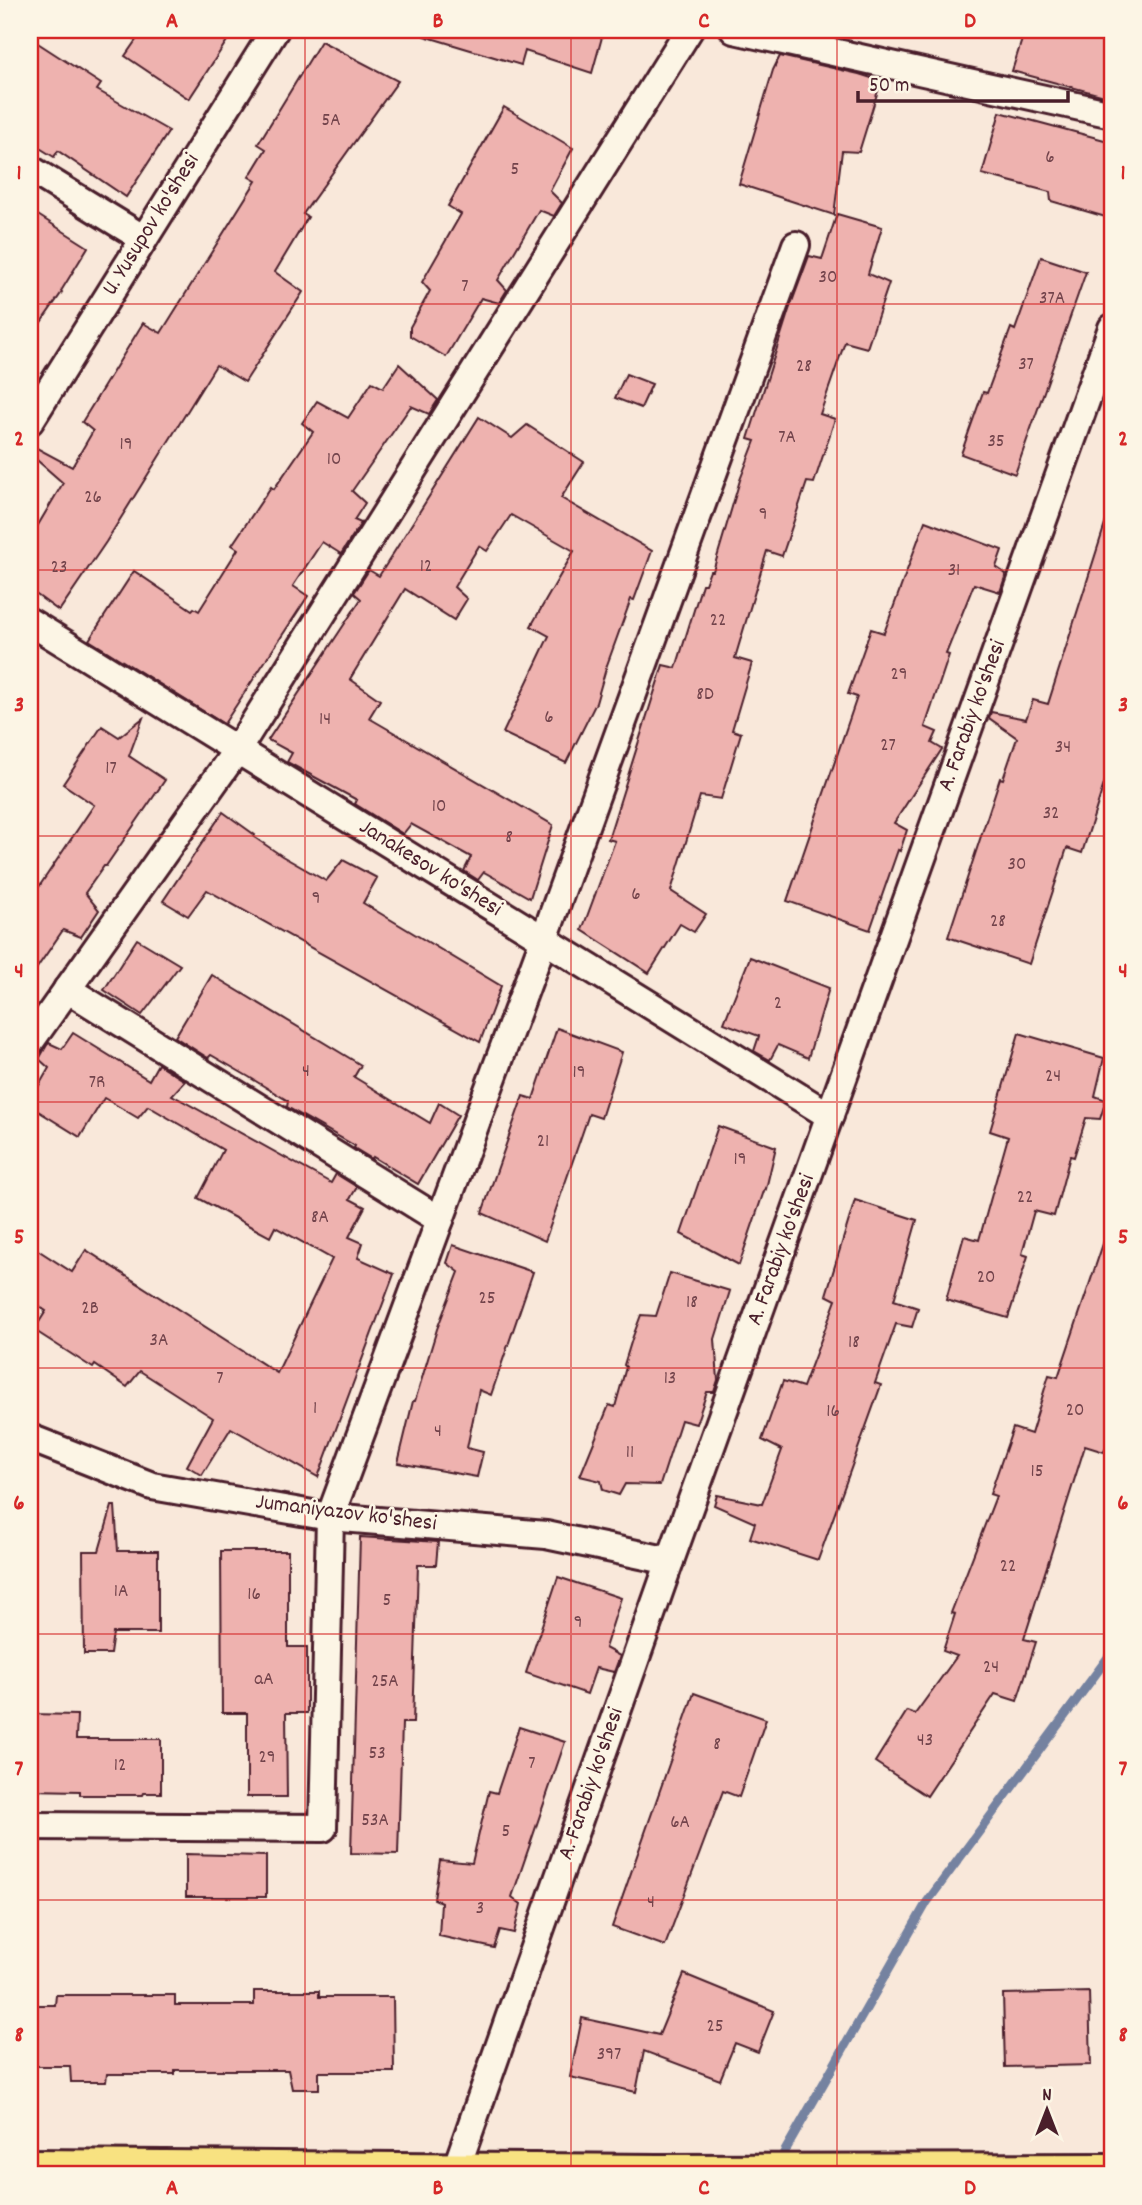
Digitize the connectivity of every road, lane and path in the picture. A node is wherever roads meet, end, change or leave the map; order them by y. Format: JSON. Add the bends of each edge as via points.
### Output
{"nodes":[{"id":1,"x":275,"y":30,"type":"edge"},
{"id":2,"x":689,"y":30,"type":"edge"},
{"id":3,"x":734,"y":30,"type":"edge"},
{"id":4,"x":1112,"y":114,"type":"edge"},
{"id":5,"x":30,"y":169,"type":"edge"},
{"id":6,"x":144,"y":239,"type":"junction"},
{"id":7,"x":796,"y":246,"type":"dead end"},
{"id":8,"x":1112,"y":328,"type":"edge"},
{"id":9,"x":30,"y":421,"type":"edge"},
{"id":10,"x":30,"y":622,"type":"edge"},
{"id":11,"x":237,"y":750,"type":"junction"},
{"id":12,"x":544,"y":939,"type":"junction"},
{"id":13,"x":67,"y":989,"type":"junction"},
{"id":14,"x":30,"y":1042,"type":"edge"},
{"id":15,"x":830,"y":1116,"type":"junction"},
{"id":16,"x":440,"y":1220,"type":"junction"},
{"id":17,"x":30,"y":1438,"type":"edge"},
{"id":18,"x":330,"y":1517,"type":"junction"},
{"id":19,"x":670,"y":1561,"type":"junction"},
{"id":20,"x":30,"y":1826,"type":"edge"},
{"id":21,"x":30,"y":2169,"type":"edge"},
{"id":22,"x":455,"y":2172,"type":"junction"},
{"id":23,"x":1112,"y":2173,"type":"edge"},
{"id":24,"x":687,"y":2174,"type":"edge"},
{"id":25,"x":926,"y":2174,"type":"edge"},
{"id":26,"x":971,"y":2175,"type":"edge"}],
"edges":[{"from":1,"to":6,"type":"street","name":"U. Yusupov ko'shesi"},
{"from":2,"to":11,"type":"street"},
{"from":3,"to":4,"type":"street"},
{"from":5,"to":6,"type":"street"},
{"from":6,"to":9,"type":"street","name":"U. Yusupov ko'shesi"},
{"from":7,"to":12,"type":"street"},
{"from":8,"to":15,"type":"street","name":"A. Farabiy ko'shesi"},
{"from":10,"to":11,"type":"street","name":"Janakesov ko'shesi"},
{"from":11,"to":12,"type":"street","name":"Janakesov ko'shesi"},
{"from":11,"to":13,"type":"street"},
{"from":12,"to":15,"type":"street","name":"Janakesov ko'shesi"},
{"from":12,"to":16,"type":"street"},
{"from":13,"to":14,"type":"street"},
{"from":13,"to":16,"type":"street"},
{"from":15,"to":19,"type":"street","name":"A. Farabiy ko'shesi"},
{"from":16,"to":18,"type":"street"},
{"from":17,"to":18,"type":"street","name":"Jumaniyazov ko'shesi","via":[[152,1486]]},
{"from":18,"to":19,"type":"street","name":"Jumaniyazov ko'shesi","via":[[546,1535]]},
{"from":18,"to":20,"type":"street","via":[[323,1828]]},
{"from":19,"to":22,"type":"street","name":"A. Farabiy ko'shesi"},
{"from":21,"to":22,"type":"highway"},
{"from":22,"to":24,"type":"highway"},
{"from":23,"to":26,"type":"highway"},
{"from":24,"to":25,"type":"highway"},
{"from":25,"to":26,"type":"highway"}]}
